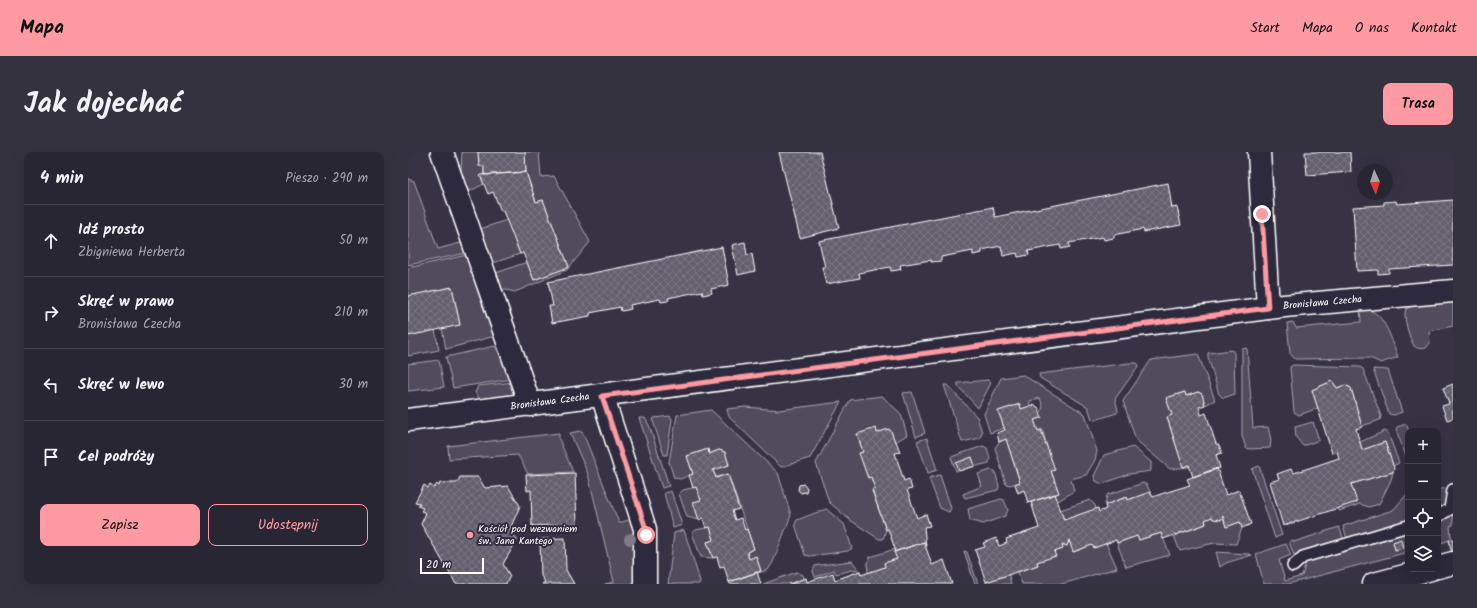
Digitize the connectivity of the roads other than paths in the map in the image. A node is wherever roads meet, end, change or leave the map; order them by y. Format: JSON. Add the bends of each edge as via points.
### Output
{"nodes":[{"id":1,"x":442,"y":152,"type":"edge"},
{"id":2,"x":1258,"y":152,"type":"edge"},
{"id":3,"x":1453,"y":291,"type":"edge"},
{"id":4,"x":1268,"y":308,"type":"junction"},
{"id":5,"x":602,"y":396,"type":"junction"},
{"id":6,"x":530,"y":405,"type":"junction"},
{"id":7,"x":408,"y":420,"type":"edge"},
{"id":8,"x":1453,"y":490,"type":"edge"},
{"id":9,"x":1441,"y":514,"type":"edge"},
{"id":10,"x":1405,"y":527,"type":"edge"},
{"id":11,"x":1453,"y":563,"type":"edge"},
{"id":12,"x":1293,"y":566,"type":"dead end"},
{"id":13,"x":1441,"y":566,"type":"edge"},
{"id":14,"x":1420,"y":572,"type":"edge"},
{"id":15,"x":645,"y":584,"type":"edge"},
{"id":16,"x":1374,"y":584,"type":"edge"}],
"edges":[{"from":1,"to":6,"type":"street"},
{"from":2,"to":4,"type":"street"},
{"from":3,"to":4,"type":"street","name":"Bronisława Czecha"},
{"from":4,"to":5,"type":"street","name":"Bronisława Czecha"},
{"from":5,"to":6,"type":"street","name":"Bronisława Czecha"},
{"from":5,"to":15,"type":"street","via":[[646,529]]},
{"from":6,"to":7,"type":"street","name":"Bronisława Czecha"},
{"from":8,"to":9,"type":"lane","via":[[1450,509]]},
{"from":10,"to":12,"type":"lane","via":[[1303,557]]},
{"from":11,"to":13,"type":"street"},
{"from":14,"to":16,"type":"street"}]}
